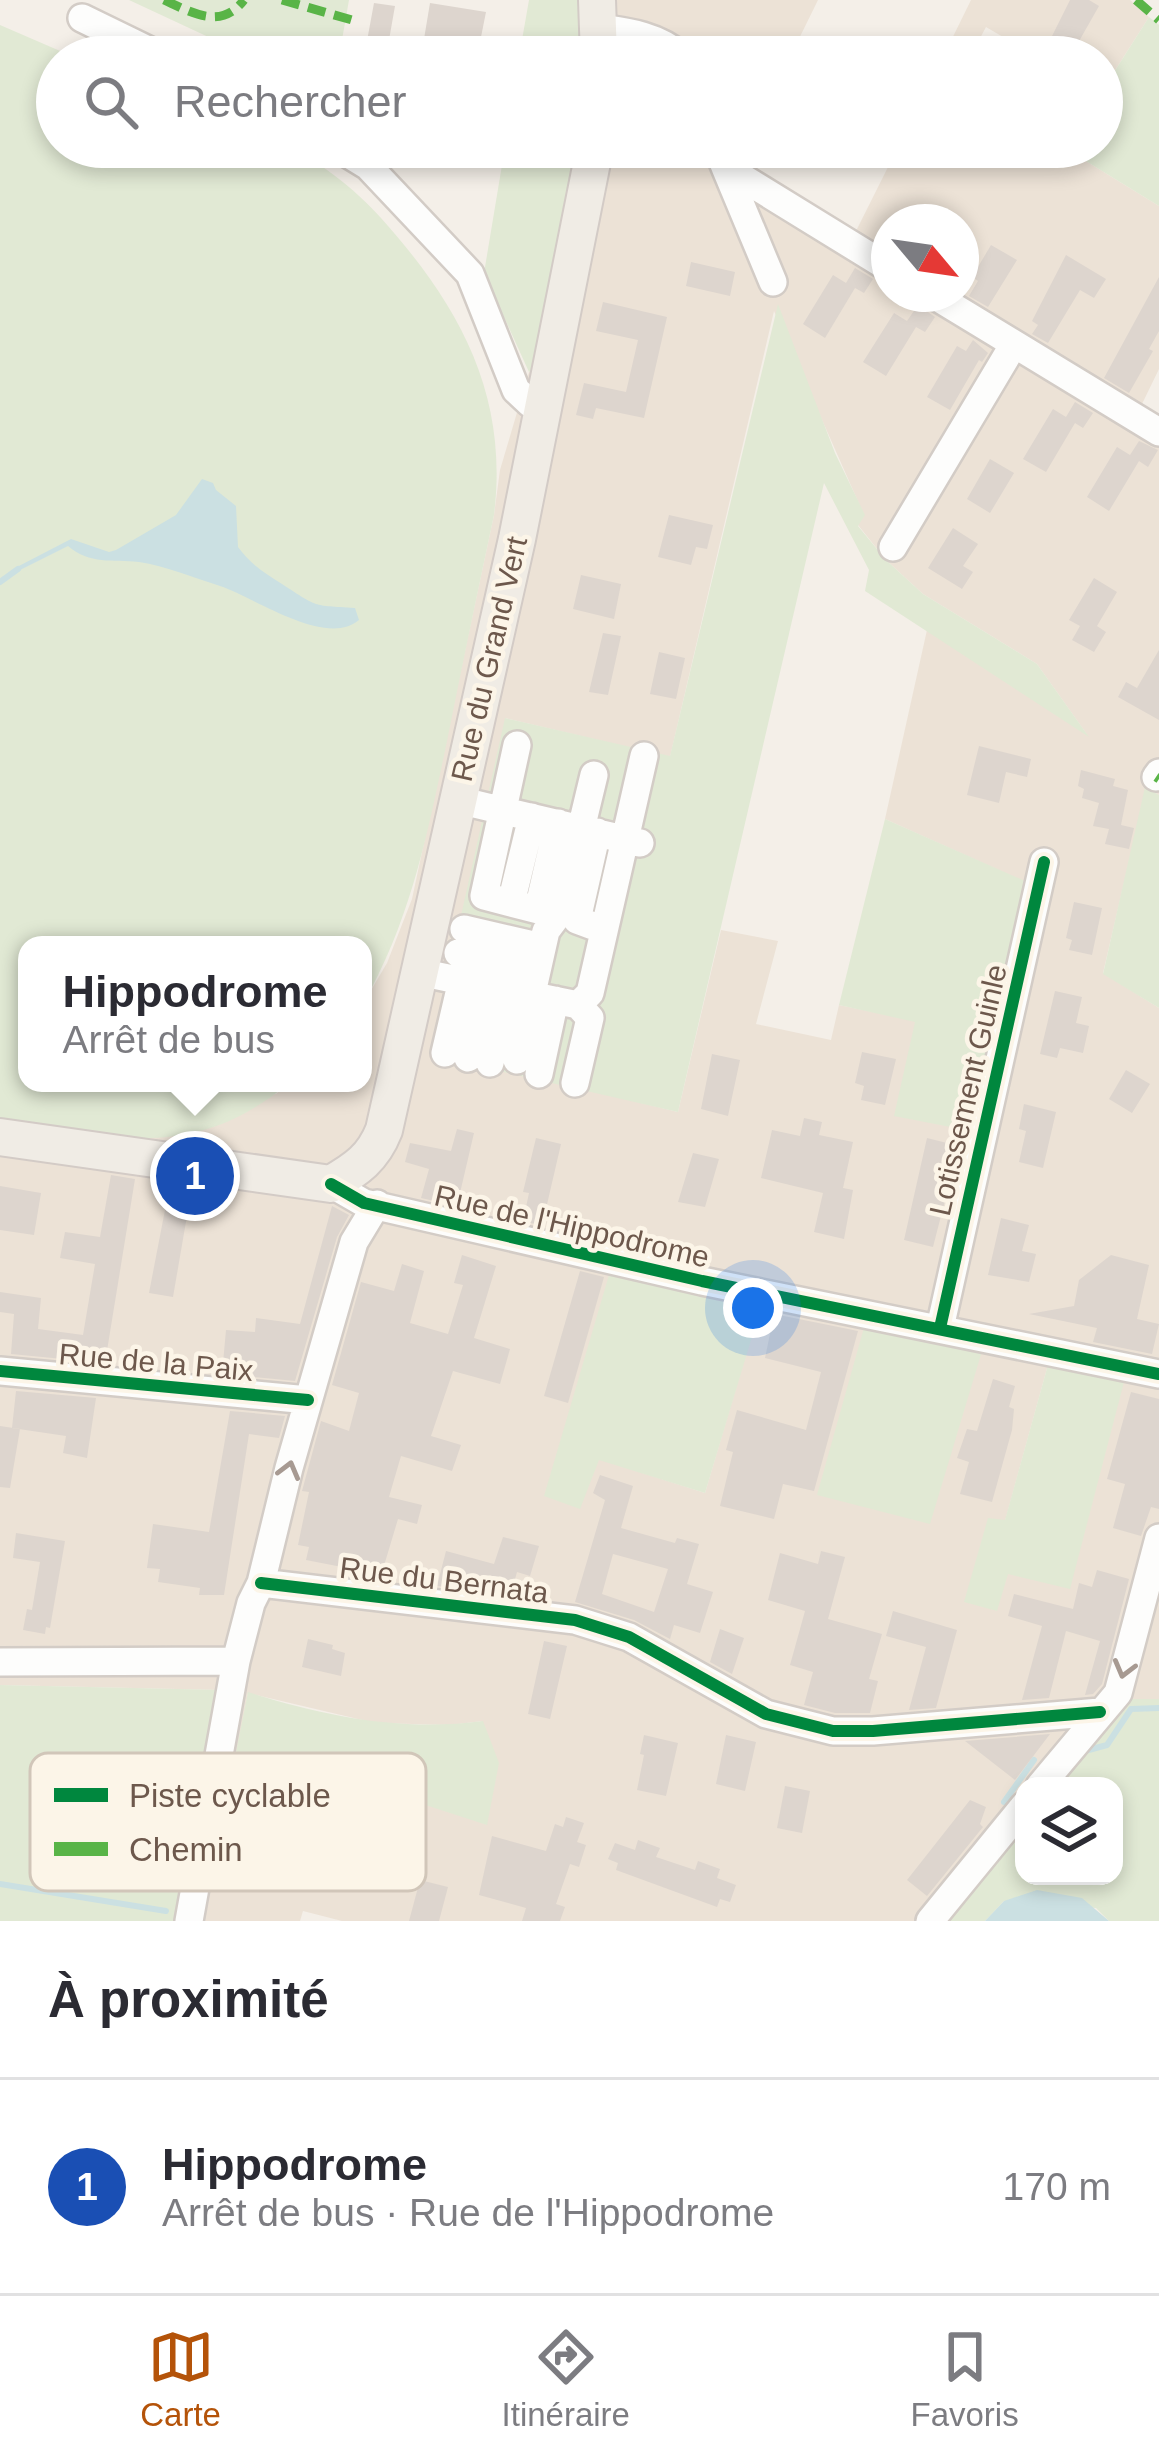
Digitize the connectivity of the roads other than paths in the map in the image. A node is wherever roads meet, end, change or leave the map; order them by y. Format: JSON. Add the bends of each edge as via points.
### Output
{"nodes":[{"id":1,"x":82,"y":18,"type":"dead end"},
{"id":2,"x":598,"y":28,"type":"edge"},
{"id":3,"x":119,"y":36,"type":"edge"},
{"id":4,"x":642,"y":36,"type":"edge"},
{"id":5,"x":370,"y":168,"type":"edge"},
{"id":6,"x":591,"y":168,"type":"edge"},
{"id":7,"x":725,"y":168,"type":"edge"},
{"id":8,"x":738,"y":168,"type":"edge"},
{"id":9,"x":871,"y":256,"type":"edge"},
{"id":10,"x":772,"y":282,"type":"dead end"},
{"id":11,"x":962,"y":312,"type":"edge"},
{"id":12,"x":1014,"y":344,"type":"junction"},
{"id":13,"x":544,"y":408,"type":"junction"},
{"id":14,"x":1159,"y":432,"type":"edge"},
{"id":15,"x":893,"y":547,"type":"dead end"},
{"id":16,"x":517,"y":745,"type":"dead end"},
{"id":17,"x":652,"y":757,"type":"dead end"},
{"id":18,"x":594,"y":775,"type":"dead end"},
{"id":19,"x":458,"y":800,"type":"junction"},
{"id":20,"x":503,"y":810,"type":"junction"},
{"id":21,"x":587,"y":830,"type":"junction"},
{"id":22,"x":1044,"y":862,"type":"dead end"},
{"id":23,"x":614,"y":927,"type":"junction"},
{"id":24,"x":519,"y":960,"type":"junction"},
{"id":25,"x":419,"y":972,"type":"junction"},
{"id":26,"x":514,"y":1067,"type":"junction"},
{"id":27,"x":0,"y":1137,"type":"edge"},
{"id":28,"x":364,"y":1165,"type":"junction"},
{"id":29,"x":331,"y":1184,"type":"junction"},
{"id":30,"x":377,"y":1204,"type":"junction"},
{"id":31,"x":940,"y":1328,"type":"junction"},
{"id":32,"x":0,"y":1371,"type":"edge"},
{"id":33,"x":1159,"y":1373,"type":"edge"},
{"id":34,"x":308,"y":1400,"type":"junction"},
{"id":35,"x":1159,"y":1538,"type":"edge"},
{"id":36,"x":261,"y":1583,"type":"junction"},
{"id":37,"x":236,"y":1661,"type":"junction"},
{"id":38,"x":0,"y":1662,"type":"edge"},
{"id":39,"x":1100,"y":1712,"type":"junction"},
{"id":40,"x":219,"y":1753,"type":"edge"},
{"id":41,"x":1047,"y":1777,"type":"edge"},
{"id":42,"x":1015,"y":1817,"type":"edge"},
{"id":43,"x":194,"y":1891,"type":"edge"},
{"id":44,"x":189,"y":1921,"type":"edge"},
{"id":45,"x":930,"y":1921,"type":"edge"}],
"edges":[{"from":1,"to":3,"type":"street"},
{"from":2,"to":4,"type":"street"},
{"from":5,"to":13,"type":"street","via":[[470,274],[516,390]]},
{"from":6,"to":13,"type":"main road","name":"Rue du Grand Vert"},
{"from":7,"to":10,"type":"street"},
{"from":8,"to":9,"type":"street"},
{"from":11,"to":12,"type":"street"},
{"from":12,"to":14,"type":"street"},
{"from":12,"to":15,"type":"street"},
{"from":13,"to":19,"type":"main road","name":"Rue du Grand Vert"},
{"from":16,"to":20,"type":"street"},
{"from":17,"to":21,"type":"street"},
{"from":18,"to":21,"type":"street"},
{"from":19,"to":20,"type":"street"},
{"from":19,"to":25,"type":"main road","name":"Rue du Grand Vert"},
{"from":20,"to":21,"type":"street"},
{"from":20,"to":21,"type":"street","via":[[484,896],[511,903]]},
{"from":21,"to":23,"type":"street"},
{"from":21,"to":24,"type":"street"},
{"from":22,"to":31,"type":"street","name":"Lotissement Guinle"},
{"from":23,"to":24,"type":"street"},
{"from":23,"to":24,"type":"street","via":[[590,993]]},
{"from":24,"to":25,"type":"street"},
{"from":24,"to":26,"type":"street"},
{"from":24,"to":26,"type":"street"},
{"from":24,"to":26,"type":"street","via":[[590,1018]]},
{"from":25,"to":28,"type":"main road","name":"Rue du Grand Vert","via":[[384,1130]]},
{"from":27,"to":29,"type":"main road","name":"Rue de l'Hippodrome"},
{"from":28,"to":29,"type":"main road"},
{"from":28,"to":30,"type":"street","via":[[376,1180]]},
{"from":29,"to":30,"type":"street","name":"Rue de l'Hippodrome"},
{"from":30,"to":31,"type":"street","name":"Rue de l'Hippodrome"},
{"from":30,"to":34,"type":"street","via":[[354,1242]]},
{"from":31,"to":33,"type":"street","name":"Rue de l'Hippodrome"},
{"from":32,"to":34,"type":"street","name":"Rue de la Paix"},
{"from":36,"to":34,"type":"street","one_way":true},
{"from":35,"to":39,"type":"street","one_way":true,"via":[[1118,1693]]},
{"from":36,"to":37,"type":"street"},
{"from":36,"to":39,"type":"street","name":"Rue du Bernata","via":[[574,1620],[629,1637],[766,1714],[833,1731]]},
{"from":37,"to":38,"type":"street"},
{"from":37,"to":40,"type":"street"},
{"from":39,"to":41,"type":"street"},
{"from":42,"to":45,"type":"street"},
{"from":43,"to":44,"type":"street"}]}
